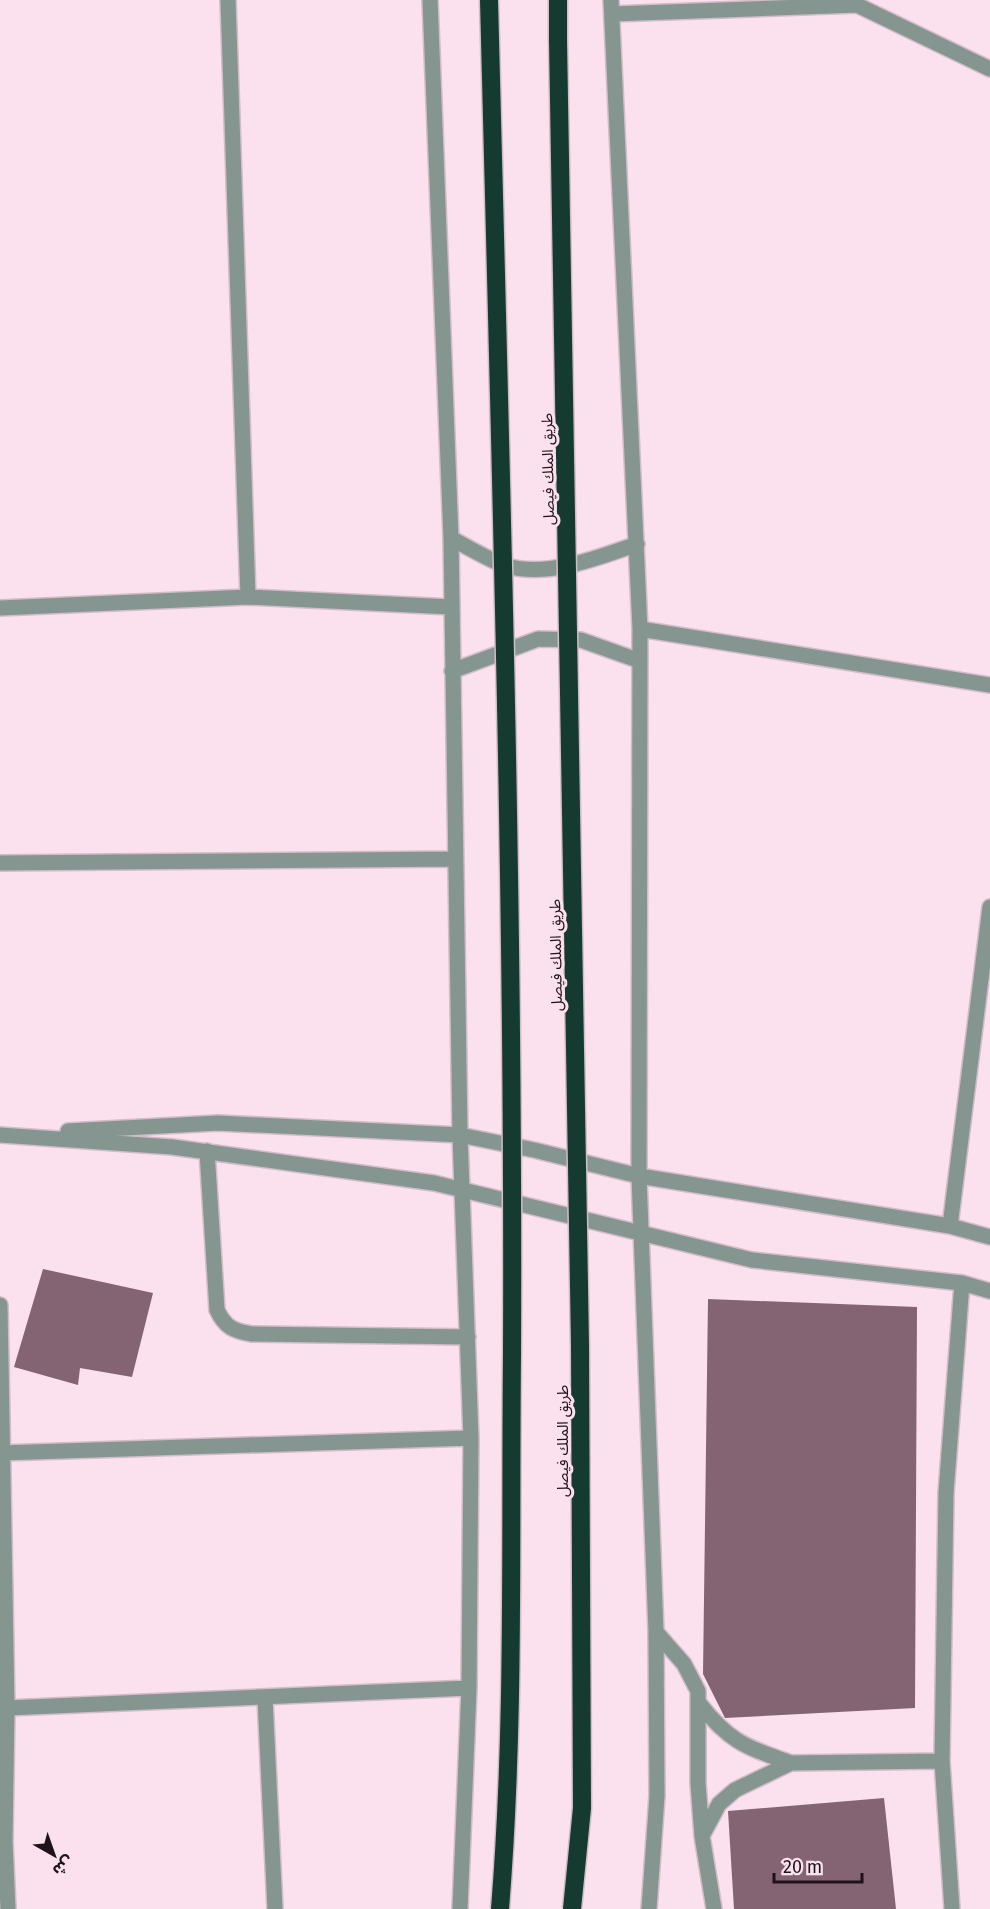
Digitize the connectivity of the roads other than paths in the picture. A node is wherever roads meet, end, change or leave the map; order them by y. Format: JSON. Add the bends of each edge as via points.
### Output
{"nodes":[{"id":1,"x":228,"y":0,"type":"edge"},
{"id":2,"x":430,"y":0,"type":"edge"},
{"id":3,"x":489,"y":0,"type":"edge"},
{"id":4,"x":558,"y":0,"type":"edge"},
{"id":5,"x":858,"y":3,"type":"edge"},
{"id":6,"x":612,"y":7,"type":"edge"},
{"id":7,"x":990,"y":69,"type":"edge"},
{"id":8,"x":451,"y":538,"type":"junction"},
{"id":9,"x":638,"y":544,"type":"junction"},
{"id":10,"x":248,"y":597,"type":"junction"},
{"id":11,"x":451,"y":607,"type":"junction"},
{"id":12,"x":0,"y":608,"type":"edge"},
{"id":13,"x":640,"y":629,"type":"junction"},
{"id":14,"x":640,"y":662,"type":"junction"},
{"id":15,"x":452,"y":671,"type":"junction"},
{"id":16,"x":990,"y":685,"type":"edge"},
{"id":17,"x":454,"y":859,"type":"junction"},
{"id":18,"x":0,"y":863,"type":"edge"},
{"id":19,"x":990,"y":907,"type":"edge"},
{"id":20,"x":0,"y":1135,"type":"edge"},
{"id":21,"x":460,"y":1135,"type":"junction"},
{"id":22,"x":207,"y":1151,"type":"junction"},
{"id":23,"x":639,"y":1176,"type":"junction"},
{"id":24,"x":464,"y":1190,"type":"junction"},
{"id":25,"x":950,"y":1226,"type":"junction"},
{"id":26,"x":643,"y":1233,"type":"junction"},
{"id":27,"x":990,"y":1237,"type":"edge"},
{"id":28,"x":962,"y":1283,"type":"junction"},
{"id":29,"x":990,"y":1291,"type":"edge"},
{"id":30,"x":0,"y":1305,"type":"edge"},
{"id":31,"x":468,"y":1337,"type":"junction"},
{"id":32,"x":471,"y":1438,"type":"junction"},
{"id":33,"x":1,"y":1453,"type":"edge"},
{"id":34,"x":656,"y":1632,"type":"junction"},
{"id":35,"x":468,"y":1688,"type":"junction"},
{"id":36,"x":265,"y":1698,"type":"junction"},
{"id":37,"x":699,"y":1703,"type":"junction"},
{"id":38,"x":7,"y":1708,"type":"junction"},
{"id":39,"x":942,"y":1761,"type":"junction"},
{"id":40,"x":791,"y":1763,"type":"junction"},
{"id":41,"x":702,"y":1836,"type":"junction"},
{"id":42,"x":2,"y":1841,"type":"edge"},
{"id":43,"x":8,"y":1909,"type":"edge"},
{"id":44,"x":275,"y":1909,"type":"edge"},
{"id":45,"x":460,"y":1909,"type":"edge"},
{"id":46,"x":500,"y":1909,"type":"edge"},
{"id":47,"x":572,"y":1909,"type":"edge"},
{"id":48,"x":649,"y":1909,"type":"edge"},
{"id":49,"x":714,"y":1909,"type":"edge"},
{"id":50,"x":951,"y":1909,"type":"edge"}],
"edges":[{"from":1,"to":10,"type":"street"},
{"from":2,"to":8,"type":"street"},
{"from":3,"to":46,"type":"highway","bridge":true,"via":[[509,797],[513,1175],[509,1801]]},
{"from":4,"to":47,"type":"highway","name":"طريق الملك فيصل","bridge":true,"via":[[580,1345],[582,1808]]},
{"from":5,"to":6,"type":"street"},
{"from":5,"to":7,"type":"street"},
{"from":6,"to":9,"type":"street"},
{"from":8,"to":9,"type":"street","via":[[503,565],[543,569],[580,563]]},
{"from":8,"to":11,"type":"street"},
{"from":9,"to":13,"type":"street"},
{"from":10,"to":11,"type":"street"},
{"from":10,"to":12,"type":"street"},
{"from":11,"to":15,"type":"street"},
{"from":13,"to":14,"type":"street"},
{"from":13,"to":16,"type":"street"},
{"from":14,"to":15,"type":"street","via":[[581,640],[538,639]]},
{"from":14,"to":23,"type":"street"},
{"from":15,"to":17,"type":"street"},
{"from":17,"to":18,"type":"street"},
{"from":17,"to":21,"type":"street"},
{"from":19,"to":25,"type":"street"},
{"from":20,"to":21,"type":"street","via":[[218,1123]]},
{"from":20,"to":22,"type":"street"},
{"from":21,"to":23,"type":"street"},
{"from":21,"to":24,"type":"street"},
{"from":22,"to":24,"type":"street"},
{"from":22,"to":31,"type":"street","via":[[217,1310],[223,1323],[235,1331],[252,1334]]},
{"from":23,"to":25,"type":"street"},
{"from":23,"to":26,"type":"street"},
{"from":24,"to":26,"type":"street"},
{"from":24,"to":31,"type":"street"},
{"from":25,"to":27,"type":"street"},
{"from":26,"to":28,"type":"street","via":[[752,1260]]},
{"from":26,"to":34,"type":"street"},
{"from":28,"to":29,"type":"street"},
{"from":28,"to":39,"type":"street","via":[[946,1492]]},
{"from":30,"to":33,"type":"street"},
{"from":31,"to":32,"type":"street"},
{"from":32,"to":33,"type":"street"},
{"from":32,"to":35,"type":"street"},
{"from":33,"to":38,"type":"street"},
{"from":34,"to":37,"type":"street","via":[[684,1664],[699,1691]]},
{"from":34,"to":48,"type":"street","via":[[657,1796]]},
{"from":35,"to":36,"type":"street"},
{"from":35,"to":45,"type":"street"},
{"from":36,"to":38,"type":"street"},
{"from":36,"to":44,"type":"street"},
{"from":37,"to":40,"type":"street","via":[[718,1728],[732,1738]]},
{"from":37,"to":41,"type":"street"},
{"from":38,"to":42,"type":"street"},
{"from":39,"to":40,"type":"street"},
{"from":39,"to":50,"type":"street"},
{"from":40,"to":41,"type":"street","via":[[735,1790],[719,1804]]},
{"from":41,"to":49,"type":"street"},
{"from":42,"to":43,"type":"street"}]}
